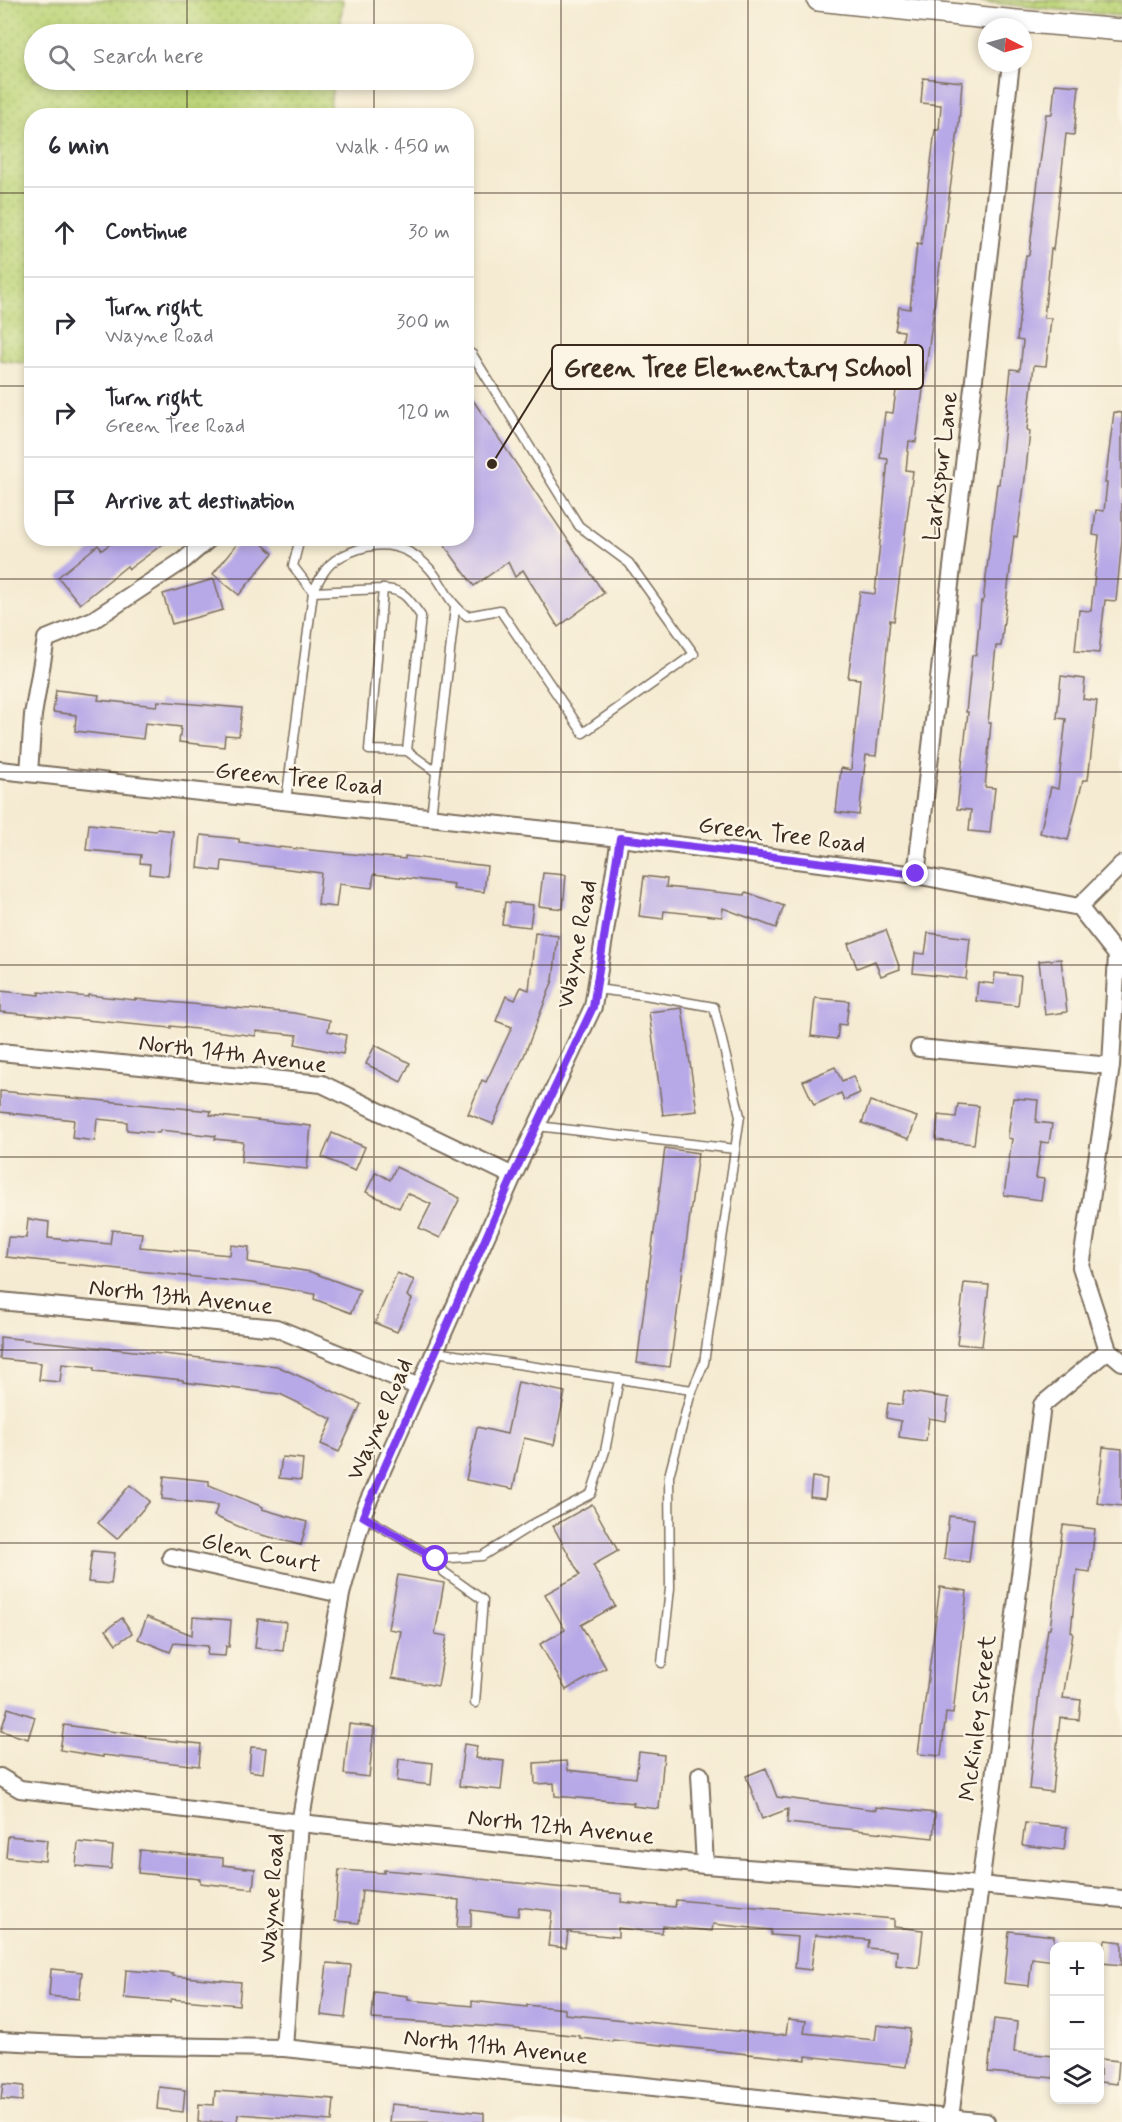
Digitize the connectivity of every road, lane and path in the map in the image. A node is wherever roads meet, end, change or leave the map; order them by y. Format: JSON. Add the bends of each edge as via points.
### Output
{"nodes":[{"id":1,"x":818,"y":0,"type":"edge"},
{"id":2,"x":978,"y":19,"type":"edge"},
{"id":3,"x":1032,"y":25,"type":"edge"},
{"id":4,"x":1122,"y":30,"type":"edge"},
{"id":5,"x":1010,"y":72,"type":"edge"},
{"id":6,"x":474,"y":357,"type":"edge"},
{"id":7,"x":201,"y":546,"type":"edge"},
{"id":8,"x":298,"y":546,"type":"edge"},
{"id":9,"x":369,"y":546,"type":"edge"},
{"id":10,"x":387,"y":546,"type":"edge"},
{"id":11,"x":383,"y":589,"type":"junction"},
{"id":12,"x":314,"y":592,"type":"junction"},
{"id":13,"x":455,"y":608,"type":"junction"},
{"id":14,"x":407,"y":751,"type":"junction"},
{"id":15,"x":0,"y":770,"type":"edge"},
{"id":16,"x":436,"y":772,"type":"junction"},
{"id":17,"x":29,"y":773,"type":"junction"},
{"id":18,"x":286,"y":801,"type":"junction"},
{"id":19,"x":431,"y":817,"type":"junction"},
{"id":20,"x":620,"y":838,"type":"junction"},
{"id":21,"x":1122,"y":864,"type":"edge"},
{"id":22,"x":916,"y":874,"type":"junction"},
{"id":23,"x":1079,"y":907,"type":"junction"},
{"id":24,"x":596,"y":989,"type":"junction"},
{"id":25,"x":919,"y":1048,"type":"dead end"},
{"id":26,"x":0,"y":1052,"type":"edge"},
{"id":27,"x":1111,"y":1066,"type":"junction"},
{"id":28,"x":537,"y":1126,"type":"junction"},
{"id":29,"x":735,"y":1149,"type":"junction"},
{"id":30,"x":513,"y":1176,"type":"junction"},
{"id":31,"x":0,"y":1301,"type":"edge"},
{"id":32,"x":1108,"y":1350,"type":"junction"},
{"id":33,"x":435,"y":1352,"type":"junction"},
{"id":34,"x":1122,"y":1362,"type":"edge"},
{"id":35,"x":619,"y":1379,"type":"junction"},
{"id":36,"x":419,"y":1387,"type":"junction"},
{"id":37,"x":692,"y":1390,"type":"junction"},
{"id":38,"x":363,"y":1516,"type":"junction"},
{"id":39,"x":171,"y":1557,"type":"dead end"},
{"id":40,"x":436,"y":1559,"type":"junction"},
{"id":41,"x":340,"y":1594,"type":"junction"},
{"id":42,"x":662,"y":1663,"type":"dead end"},
{"id":43,"x":476,"y":1703,"type":"dead end"},
{"id":44,"x":700,"y":1774,"type":"dead end"},
{"id":45,"x":0,"y":1778,"type":"edge"},
{"id":46,"x":300,"y":1823,"type":"junction"},
{"id":47,"x":705,"y":1865,"type":"junction"},
{"id":48,"x":980,"y":1885,"type":"junction"},
{"id":49,"x":1122,"y":1899,"type":"edge"},
{"id":50,"x":0,"y":2041,"type":"edge"},
{"id":51,"x":284,"y":2048,"type":"junction"},
{"id":52,"x":949,"y":2120,"type":"edge"},
{"id":53,"x":986,"y":2122,"type":"edge"}],
"edges":[{"from":1,"to":2,"type":"street"},
{"from":3,"to":4,"type":"street"},
{"from":5,"to":22,"type":"street","name":"Larkspur Lane"},
{"from":6,"to":13,"type":"lane","via":[[579,526],[629,563],[694,654],[583,733],[500,610],[467,616]]},
{"from":7,"to":17,"type":"street","via":[[93,620],[46,639],[33,716]]},
{"from":8,"to":12,"type":"lane","via":[[293,566]]},
{"from":9,"to":12,"type":"lane","via":[[340,555],[322,574]]},
{"from":10,"to":13,"type":"lane","via":[[406,549],[430,569]]},
{"from":11,"to":12,"type":"lane"},
{"from":11,"to":14,"type":"lane","via":[[406,595],[421,616]]},
{"from":11,"to":14,"type":"lane","via":[[369,750]]},
{"from":12,"to":18,"type":"lane"},
{"from":13,"to":16,"type":"lane"},
{"from":14,"to":16,"type":"lane"},
{"from":15,"to":17,"type":"street","name":"Green Tree Road"},
{"from":16,"to":19,"type":"lane"},
{"from":17,"to":18,"type":"street","name":"Green Tree Road"},
{"from":18,"to":19,"type":"street","name":"Green Tree Road"},
{"from":19,"to":20,"type":"street","name":"Green Tree Road"},
{"from":20,"to":22,"type":"street","name":"Green Tree Road"},
{"from":20,"to":24,"type":"street","name":"Wayne Road"},
{"from":21,"to":23,"type":"street"},
{"from":22,"to":23,"type":"street","name":"Green Tree Road"},
{"from":23,"to":27,"type":"street","via":[[1117,955]]},
{"from":24,"to":28,"type":"street","name":"Wayne Road","via":[[593,1007]]},
{"from":24,"to":29,"type":"lane","via":[[714,1007],[740,1116]]},
{"from":25,"to":27,"type":"street"},
{"from":26,"to":30,"type":"street","name":"North 14th Avenue","via":[[322,1084]]},
{"from":27,"to":32,"type":"street","via":[[1082,1266]]},
{"from":28,"to":29,"type":"lane"},
{"from":28,"to":30,"type":"street","name":"Wayne Road"},
{"from":29,"to":37,"type":"lane","via":[[704,1363]]},
{"from":30,"to":33,"type":"street","name":"Wayne Road"},
{"from":31,"to":36,"type":"street","name":"North 13th Avenue","via":[[276,1328]]},
{"from":32,"to":34,"type":"street"},
{"from":32,"to":48,"type":"street","name":"McKinley Street","via":[[1042,1405]]},
{"from":33,"to":35,"type":"lane"},
{"from":33,"to":36,"type":"street","name":"Wayne Road"},
{"from":35,"to":37,"type":"lane"},
{"from":35,"to":40,"type":"lane","via":[[591,1494],[482,1556]]},
{"from":36,"to":38,"type":"street","name":"Wayne Road"},
{"from":37,"to":42,"type":"lane","via":[[669,1476],[670,1588]]},
{"from":38,"to":40,"type":"lane"},
{"from":38,"to":41,"type":"street","name":"Wayne Road"},
{"from":39,"to":41,"type":"street","name":"Glen Court"},
{"from":40,"to":43,"type":"lane","via":[[444,1572],[483,1600]]},
{"from":41,"to":46,"type":"street","name":"Wayne Road"},
{"from":44,"to":47,"type":"street"},
{"from":45,"to":46,"type":"street","name":"North 12th Avenue","via":[[20,1789]]},
{"from":46,"to":47,"type":"street","name":"North 12th Avenue"},
{"from":46,"to":51,"type":"street","name":"Wayne Road"},
{"from":47,"to":48,"type":"street","name":"North 12th Avenue"},
{"from":48,"to":49,"type":"street","name":"North 12th Avenue"},
{"from":48,"to":52,"type":"street","name":"McKinley Street"},
{"from":50,"to":51,"type":"street","name":"North 11th Avenue"},
{"from":51,"to":52,"type":"street","name":"North 11th Avenue"},
{"from":52,"to":53,"type":"street","name":"North 11th Avenue"}]}
